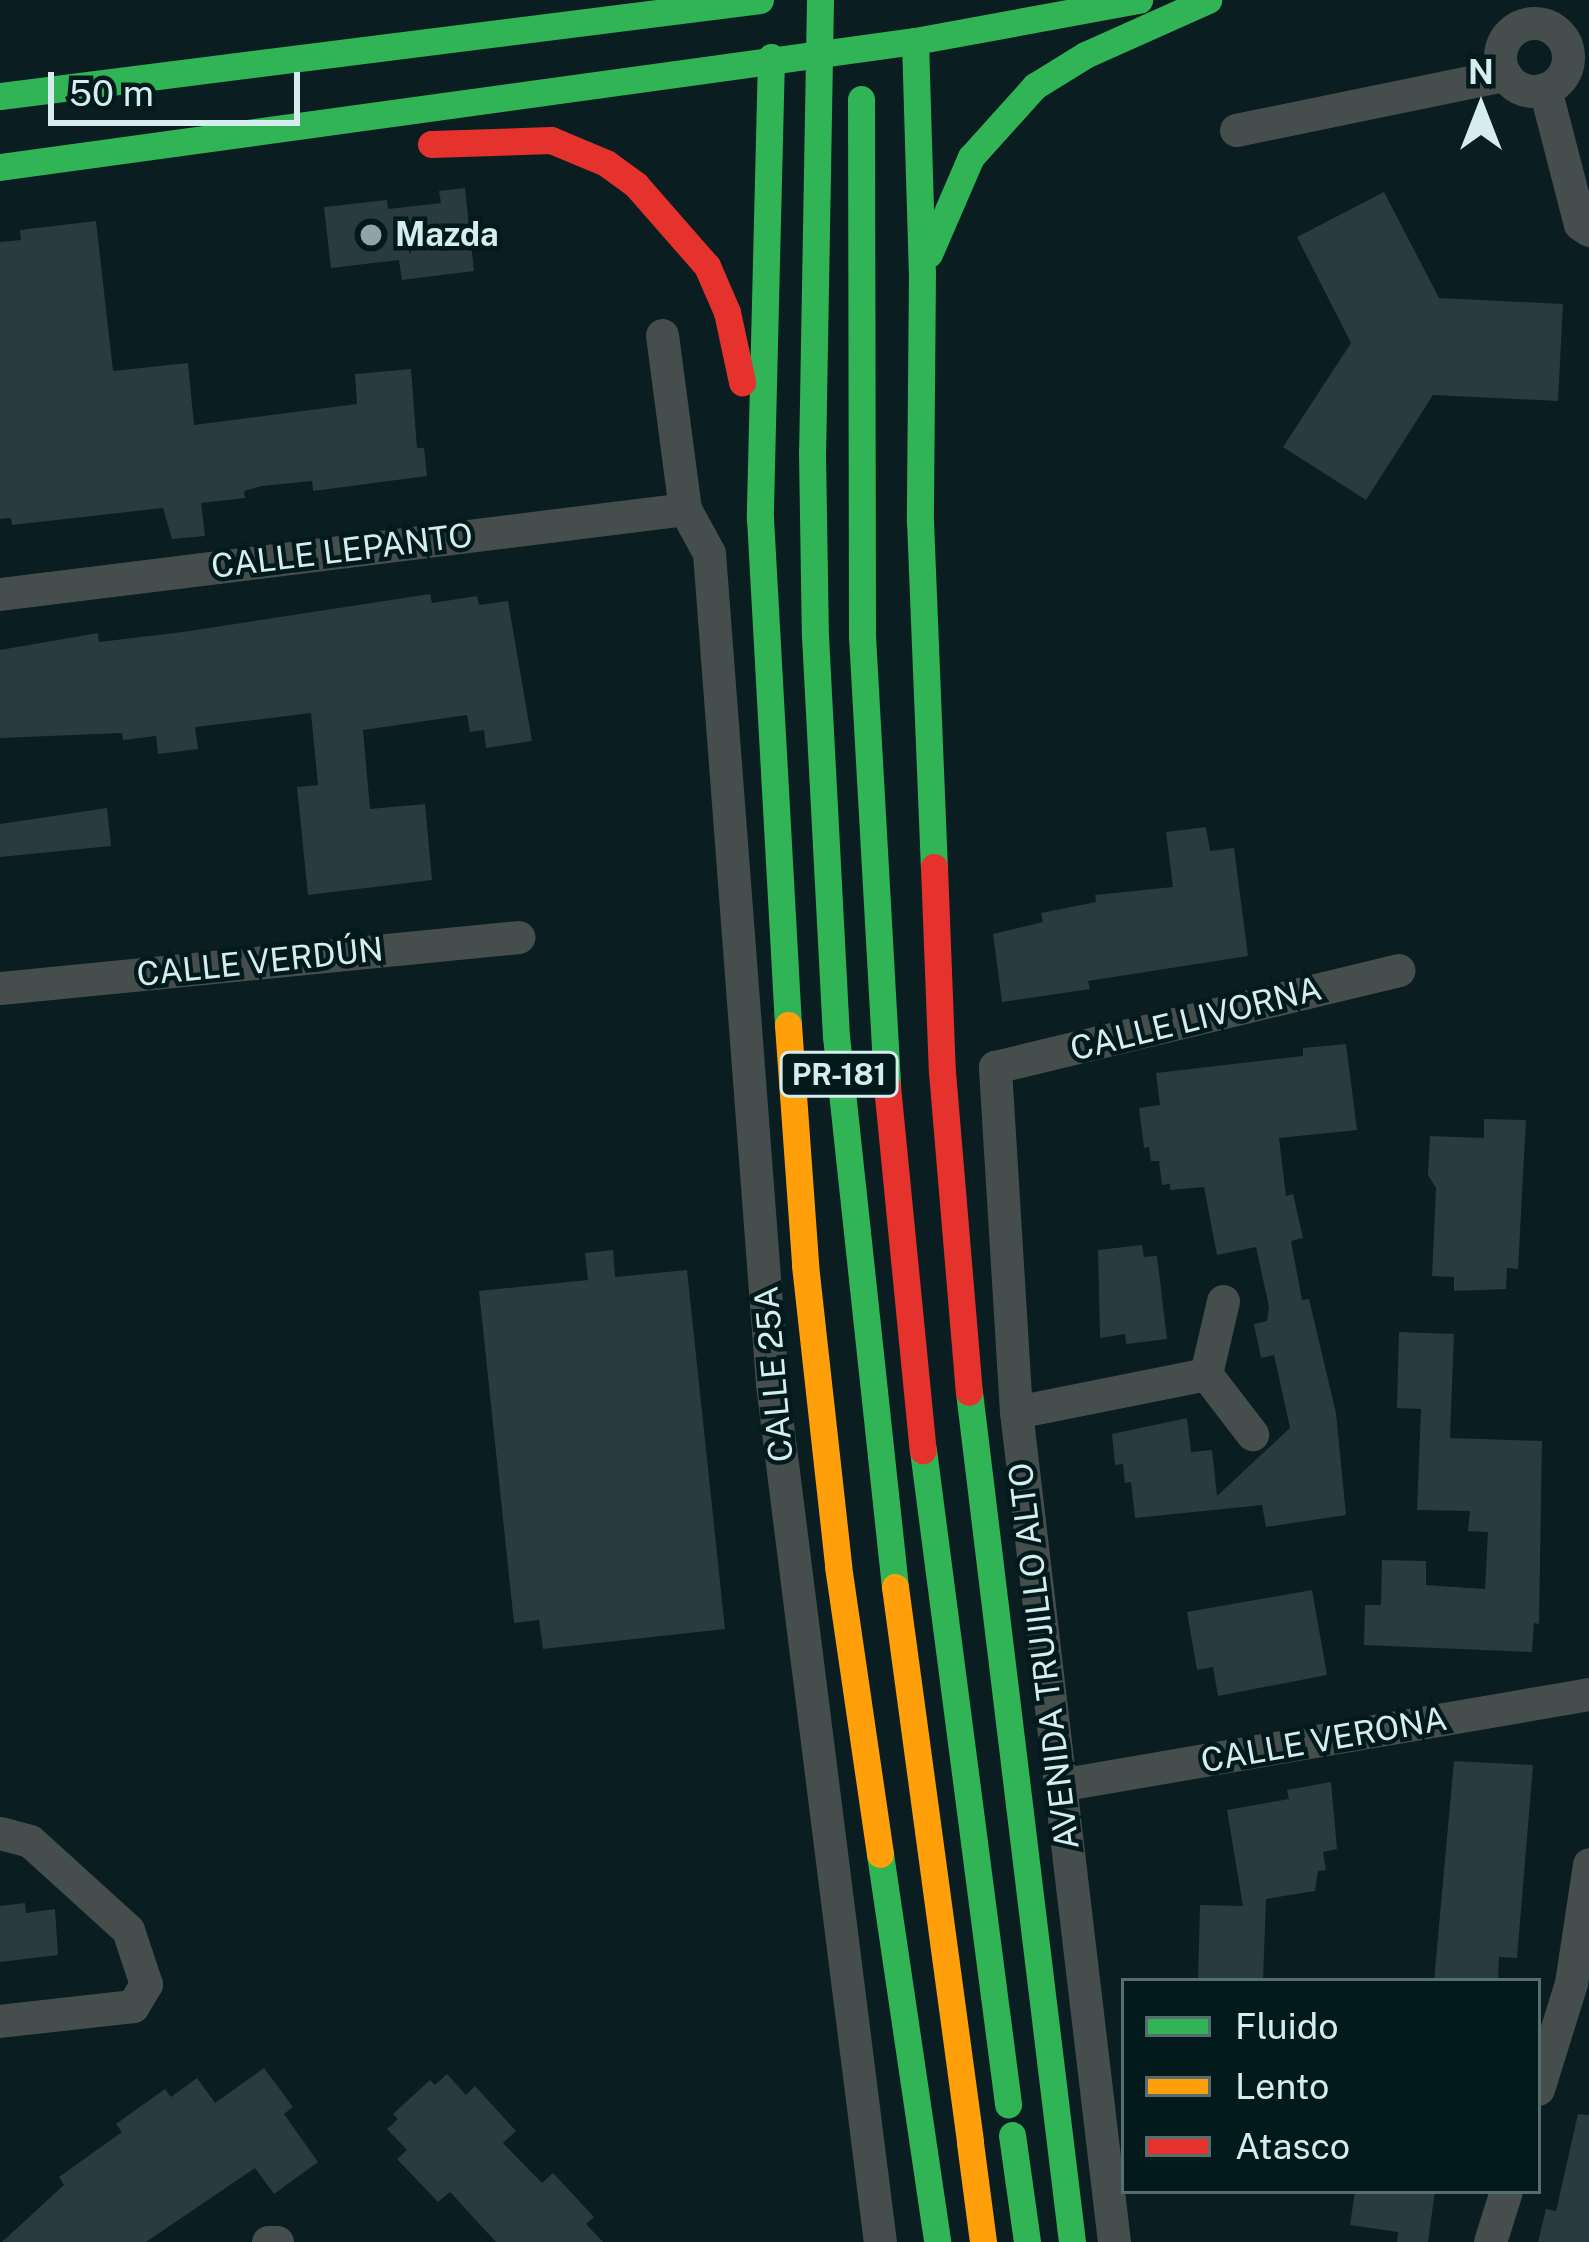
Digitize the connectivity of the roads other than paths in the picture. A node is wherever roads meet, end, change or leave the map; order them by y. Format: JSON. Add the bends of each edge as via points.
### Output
{"nodes":[{"id":1,"x":760,"y":0,"type":"edge"},
{"id":2,"x":772,"y":0,"type":"edge"},
{"id":3,"x":820,"y":0,"type":"edge"},
{"id":4,"x":913,"y":0,"type":"edge"},
{"id":5,"x":1139,"y":0,"type":"edge"},
{"id":6,"x":1208,"y":0,"type":"edge"},
{"id":7,"x":1524,"y":12,"type":"edge"},
{"id":8,"x":862,"y":22,"type":"dead end"},
{"id":9,"x":915,"y":40,"type":"junction"},
{"id":10,"x":169,"y":46,"type":"dead end"},
{"id":11,"x":771,"y":57,"type":"junction"},
{"id":12,"x":1505,"y":75,"type":"junction"},
{"id":13,"x":1545,"y":89,"type":"junction"},
{"id":14,"x":0,"y":96,"type":"edge"},
{"id":15,"x":1236,"y":130,"type":"dead end"},
{"id":16,"x":392,"y":148,"type":"dead end"},
{"id":17,"x":35,"y":164,"type":"junction"},
{"id":18,"x":0,"y":167,"type":"edge"},
{"id":19,"x":213,"y":167,"type":"dead end"},
{"id":20,"x":1589,"y":230,"type":"edge"},
{"id":21,"x":922,"y":272,"type":"junction"},
{"id":22,"x":662,"y":335,"type":"dead end"},
{"id":23,"x":685,"y":509,"type":"junction"},
{"id":24,"x":760,"y":518,"type":"junction"},
{"id":25,"x":0,"y":594,"type":"edge"},
{"id":26,"x":519,"y":937,"type":"dead end"},
{"id":27,"x":1398,"y":970,"type":"dead end"},
{"id":28,"x":0,"y":988,"type":"edge"},
{"id":29,"x":994,"y":1067,"type":"joint"},
{"id":30,"x":1223,"y":1301,"type":"dead end"},
{"id":31,"x":1206,"y":1374,"type":"junction"},
{"id":32,"x":1016,"y":1412,"type":"junction"},
{"id":33,"x":1252,"y":1434,"type":"dead end"},
{"id":34,"x":1589,"y":1694,"type":"edge"},
{"id":35,"x":1060,"y":1785,"type":"junction"},
{"id":36,"x":0,"y":1834,"type":"edge"},
{"id":37,"x":1589,"y":1864,"type":"edge"},
{"id":38,"x":1580,"y":1985,"type":"edge"},
{"id":39,"x":0,"y":2021,"type":"edge"},
{"id":40,"x":1541,"y":2082,"type":"edge"},
{"id":41,"x":1505,"y":2194,"type":"edge"},
{"id":42,"x":268,"y":2242,"type":"edge"},
{"id":43,"x":277,"y":2242,"type":"edge"},
{"id":44,"x":880,"y":2242,"type":"edge"},
{"id":45,"x":937,"y":2242,"type":"edge"},
{"id":46,"x":982,"y":2242,"type":"edge"},
{"id":47,"x":1027,"y":2242,"type":"edge"},
{"id":48,"x":1072,"y":2242,"type":"edge"},
{"id":49,"x":1114,"y":2242,"type":"edge"},
{"id":50,"x":1490,"y":2242,"type":"edge"}],
"edges":[{"from":1,"to":14,"type":"highway"},
{"from":2,"to":11,"type":"street"},
{"from":3,"to":46,"type":"highway","number":"PR-181","bridge":true,"via":[[812,452],[836,1036],[875,1439]]},
{"from":4,"to":9,"type":"street"},
{"from":5,"to":9,"type":"highway"},
{"from":6,"to":21,"type":"highway","via":[[1085,55],[1023,98],[971,157]]},
{"from":7,"to":12,"type":"street","via":[[1501,46]]},
{"from":7,"to":13,"type":"street","via":[[1557,30],[1568,50],[1565,72]]},
{"from":8,"to":47,"type":"highway","number":"PR-181","bridge":true,"via":[[862,636],[889,1113],[915,1385]]},
{"from":9,"to":11,"type":"highway"},
{"from":9,"to":21,"type":"highway"},
{"from":10,"to":14,"type":"highway"},
{"from":11,"to":17,"type":"highway"},
{"from":11,"to":24,"type":"highway"},
{"from":12,"to":13,"type":"street","via":[[1526,90]]},
{"from":12,"to":15,"type":"street"},
{"from":13,"to":20,"type":"street","via":[[1580,224]]},
{"from":16,"to":24,"type":"highway","via":[[550,140],[636,185],[707,266],[727,313]]},
{"from":17,"to":18,"type":"highway"},
{"from":17,"to":19,"type":"highway"},
{"from":21,"to":48,"type":"highway","via":[[920,521],[942,1072],[973,1434]]},
{"from":22,"to":23,"type":"street","name":"CALLE 25A"},
{"from":23,"to":25,"type":"street","name":"CALLE LEPANTO"},
{"from":23,"to":44,"type":"street","name":"CALLE 25A","via":[[709,553],[772,1384]]},
{"from":24,"to":45,"type":"highway","via":[[805,1264],[841,1588]]},
{"from":26,"to":28,"type":"street","name":"CALLE VERDÚN"},
{"from":27,"to":29,"type":"street","name":"CALLE LIVORNA"},
{"from":29,"to":32,"type":"street","name":"AVENIDA TRUJILLO ALTO"},
{"from":30,"to":31,"type":"street"},
{"from":31,"to":32,"type":"street"},
{"from":31,"to":33,"type":"street"},
{"from":32,"to":35,"type":"street","name":"AVENIDA TRUJILLO ALTO"},
{"from":34,"to":35,"type":"street","name":"CALLE VERONA"},
{"from":35,"to":49,"type":"street","name":"AVENIDA TRUJILLO ALTO"},
{"from":36,"to":39,"type":"street","via":[[30,1841],[128,1930],[146,1984],[133,2006]]},
{"from":37,"to":38,"type":"street"},
{"from":38,"to":40,"type":"street"},
{"from":41,"to":50,"type":"street"},
{"from":42,"to":43,"type":"street"}]}
